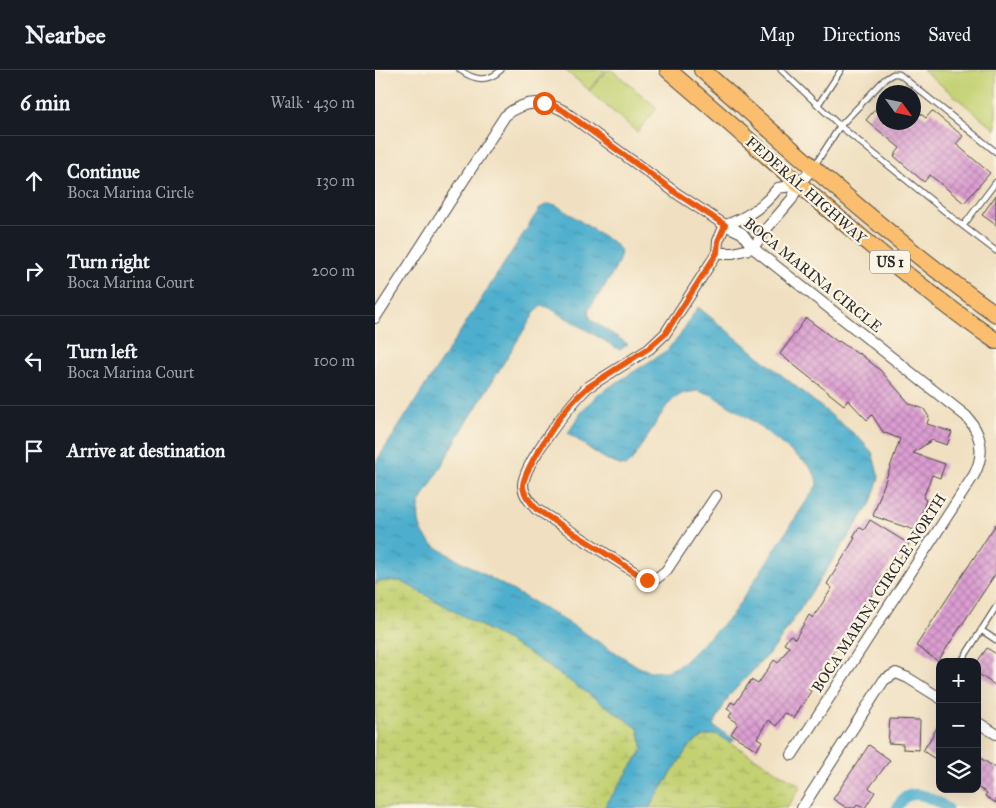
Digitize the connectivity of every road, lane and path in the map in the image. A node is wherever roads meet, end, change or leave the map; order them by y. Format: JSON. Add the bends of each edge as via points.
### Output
{"nodes":[{"id":1,"x":460,"y":70,"type":"edge"},
{"id":2,"x":501,"y":70,"type":"edge"},
{"id":3,"x":667,"y":70,"type":"edge"},
{"id":4,"x":781,"y":70,"type":"edge"},
{"id":5,"x":841,"y":70,"type":"edge"},
{"id":6,"x":710,"y":74,"type":"edge"},
{"id":7,"x":819,"y":104,"type":"junction"},
{"id":8,"x":840,"y":126,"type":"junction"},
{"id":9,"x":996,"y":152,"type":"edge"},
{"id":10,"x":813,"y":168,"type":"junction"},
{"id":11,"x":996,"y":182,"type":"edge"},
{"id":12,"x":798,"y":185,"type":"junction"},
{"id":13,"x":725,"y":225,"type":"junction"},
{"id":14,"x":963,"y":226,"type":"junction"},
{"id":15,"x":753,"y":248,"type":"junction"},
{"id":16,"x":996,"y":251,"type":"edge"},
{"id":17,"x":717,"y":253,"type":"junction"},
{"id":18,"x":996,"y":314,"type":"edge"},
{"id":19,"x":375,"y":318,"type":"edge"},
{"id":20,"x":996,"y":341,"type":"edge"},
{"id":21,"x":981,"y":444,"type":"joint"},
{"id":22,"x":715,"y":496,"type":"dead end"},
{"id":23,"x":996,"y":607,"type":"edge"},
{"id":24,"x":981,"y":630,"type":"junction"},
{"id":25,"x":996,"y":640,"type":"edge"},
{"id":26,"x":964,"y":658,"type":"edge"},
{"id":27,"x":936,"y":696,"type":"edge"},
{"id":28,"x":981,"y":725,"type":"edge"},
{"id":29,"x":996,"y":734,"type":"edge"},
{"id":30,"x":792,"y":755,"type":"dead end"},
{"id":31,"x":802,"y":808,"type":"edge"}],
"edges":[{"from":1,"to":2,"type":"lane","via":[[481,80]]},
{"from":3,"to":12,"type":"main road","name":"FEDERAL HIGHWAY","number":"US 1"},
{"from":4,"to":7,"type":"lane"},
{"from":5,"to":7,"type":"lane"},
{"from":6,"to":10,"type":"main road","name":"FEDERAL HIGHWAY","number":"US 1"},
{"from":7,"to":8,"type":"lane"},
{"from":8,"to":9,"type":"lane","via":[[885,80],[899,74]]},
{"from":8,"to":10,"type":"lane"},
{"from":8,"to":14,"type":"lane"},
{"from":10,"to":12,"type":"street"},
{"from":10,"to":18,"type":"main road","name":"FEDERAL HIGHWAY","number":"US 1","via":[[923,260]]},
{"from":11,"to":14,"type":"lane"},
{"from":12,"to":13,"type":"street","via":[[778,188],[767,203],[739,221]]},
{"from":12,"to":15,"type":"street","via":[[792,199]]},
{"from":12,"to":20,"type":"main road","name":"FEDERAL HIGHWAY","number":"US 1","via":[[921,286]]},
{"from":13,"to":15,"type":"street","name":"BOCA MARINA CIRCLE","via":[[742,233]]},
{"from":13,"to":17,"type":"street"},
{"from":13,"to":19,"type":"street","name":"BOCA MARINA CIRCLE","via":[[564,111],[549,104],[533,102],[505,116]]},
{"from":14,"to":16,"type":"lane"},
{"from":15,"to":17,"type":"street"},
{"from":15,"to":21,"type":"street","name":"BOCA MARINA CIRCLE","via":[[966,416]]},
{"from":17,"to":22,"type":"street","via":[[665,334],[588,387],[564,413],[527,470],[523,486],[536,509],[647,580],[666,571]]},
{"from":21,"to":30,"type":"street","name":"BOCA MARINA CIRCLE NORTH","via":[[979,466],[974,475]]},
{"from":23,"to":24,"type":"lane"},
{"from":24,"to":25,"type":"lane"},
{"from":24,"to":26,"type":"lane"},
{"from":27,"to":31,"type":"street","via":[[896,673],[884,680]]},
{"from":28,"to":29,"type":"street"}]}
